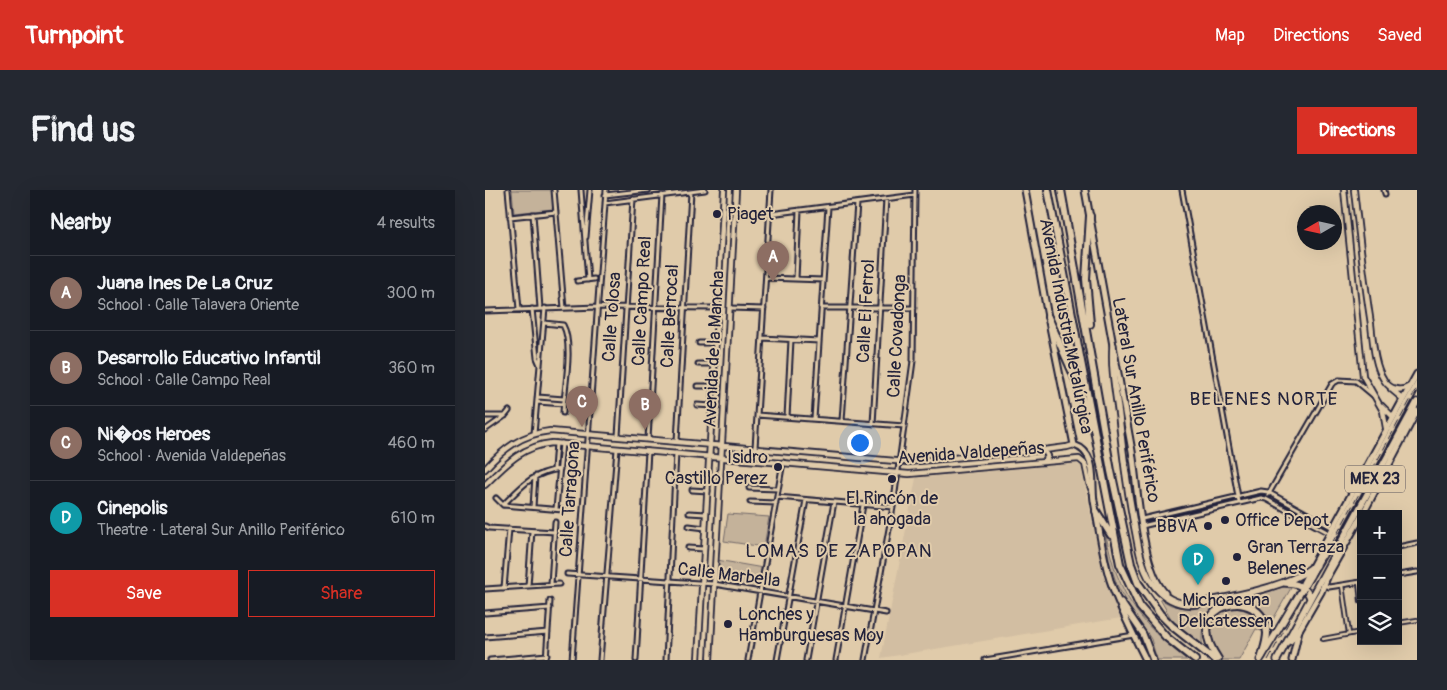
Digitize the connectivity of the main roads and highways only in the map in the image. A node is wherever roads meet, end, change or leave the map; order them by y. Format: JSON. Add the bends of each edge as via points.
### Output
{"nodes":[{"id":1,"x":1025,"y":190,"type":"edge"},
{"id":2,"x":1048,"y":190,"type":"edge"},
{"id":3,"x":1061,"y":190,"type":"edge"},
{"id":4,"x":1085,"y":190,"type":"edge"},
{"id":5,"x":1090,"y":216,"type":"junction"},
{"id":6,"x":1048,"y":317,"type":"junction"},
{"id":7,"x":1113,"y":344,"type":"junction"},
{"id":8,"x":1417,"y":374,"type":"edge"},
{"id":9,"x":1414,"y":385,"type":"edge"},
{"id":10,"x":1404,"y":402,"type":"junction"},
{"id":11,"x":1417,"y":402,"type":"edge"},
{"id":12,"x":1416,"y":410,"type":"edge"},
{"id":13,"x":1396,"y":418,"type":"junction"},
{"id":14,"x":1103,"y":419,"type":"junction"},
{"id":15,"x":1406,"y":422,"type":"junction"},
{"id":16,"x":1099,"y":452,"type":"junction"},
{"id":17,"x":1365,"y":510,"type":"edge"},
{"id":18,"x":1096,"y":511,"type":"junction"},
{"id":19,"x":1357,"y":525,"type":"edge"},
{"id":20,"x":1114,"y":541,"type":"junction"},
{"id":21,"x":1311,"y":568,"type":"junction"},
{"id":22,"x":1283,"y":583,"type":"junction"},
{"id":23,"x":1302,"y":588,"type":"junction"},
{"id":24,"x":1116,"y":595,"type":"junction"},
{"id":25,"x":1311,"y":598,"type":"junction"},
{"id":26,"x":1180,"y":603,"type":"junction"},
{"id":27,"x":1299,"y":630,"type":"junction"},
{"id":28,"x":1281,"y":652,"type":"junction"},
{"id":29,"x":1261,"y":658,"type":"edge"},
{"id":30,"x":1146,"y":660,"type":"edge"},
{"id":31,"x":1153,"y":660,"type":"edge"},
{"id":32,"x":1195,"y":660,"type":"edge"},
{"id":33,"x":1217,"y":660,"type":"edge"},
{"id":34,"x":1277,"y":660,"type":"edge"},
{"id":35,"x":1292,"y":660,"type":"edge"}],
"edges":[{"from":1,"to":6,"type":"main road","name":"Avenida Industria Metalúrgica"},
{"from":2,"to":16,"type":"highway"},
{"from":3,"to":14,"type":"highway"},
{"from":4,"to":5,"type":"main road","name":"Lateral Sur Anillo Periférico"},
{"from":5,"to":7,"type":"main road","name":"Lateral Sur Anillo Periférico"},
{"from":5,"to":14,"type":"highway","via":[[1087,300]]},
{"from":6,"to":16,"type":"highway","via":[[1076,380]]},
{"from":6,"to":18,"type":"main road","name":"Avenida Industria Metalúrgica","via":[[1074,444],[1088,455]]},
{"from":7,"to":26,"type":"main road","name":"Lateral Sur Anillo Periférico","via":[[1133,453],[1142,531],[1157,583],[1168,596]]},
{"from":7,"to":26,"type":"main road","via":[[1112,363],[1124,468],[1142,561],[1156,588]]},
{"from":8,"to":9,"type":"main road"},
{"from":9,"to":10,"type":"main road","number":"MEX 23"},
{"from":10,"to":12,"type":"main road"},
{"from":10,"to":13,"type":"main road","number":"MEX 23"},
{"from":11,"to":12,"type":"main road","number":"MEX 23"},
{"from":12,"to":15,"type":"main road","number":"MEX 23"},
{"from":12,"to":17,"type":"main road"},
{"from":13,"to":15,"type":"main road"},
{"from":13,"to":21,"type":"main road","via":[[1386,428]]},
{"from":13,"to":23,"type":"main road","number":"MEX 23","via":[[1339,528]]},
{"from":14,"to":33,"type":"highway","via":[[1126,546],[1138,583],[1160,614]]},
{"from":15,"to":25,"type":"main road","number":"MEX 23"},
{"from":16,"to":20,"type":"highway"},
{"from":18,"to":20,"type":"highway"},
{"from":18,"to":24,"type":"main road","name":"Avenida Industria Metalúrgica"},
{"from":19,"to":27,"type":"main road"},
{"from":20,"to":32,"type":"highway","via":[[1120,564],[1139,607],[1166,637]]},
{"from":21,"to":22,"type":"main road"},
{"from":21,"to":23,"type":"main road"},
{"from":22,"to":23,"type":"main road"},
{"from":22,"to":26,"type":"main road","via":[[1197,604]]},
{"from":23,"to":25,"type":"main road"},
{"from":23,"to":29,"type":"main road","number":"MEX 23"},
{"from":24,"to":30,"type":"main road"},
{"from":24,"to":31,"type":"main road","via":[[1143,634]]},
{"from":25,"to":28,"type":"main road","number":"MEX 23"},
{"from":27,"to":28,"type":"main road"},
{"from":27,"to":35,"type":"main road"},
{"from":28,"to":34,"type":"main road","number":"MEX 23"},
{"from":29,"to":33,"type":"highway","via":[[1267,640],[1265,624],[1255,610],[1238,603],[1222,607],[1209,619],[1207,640]]}]}
